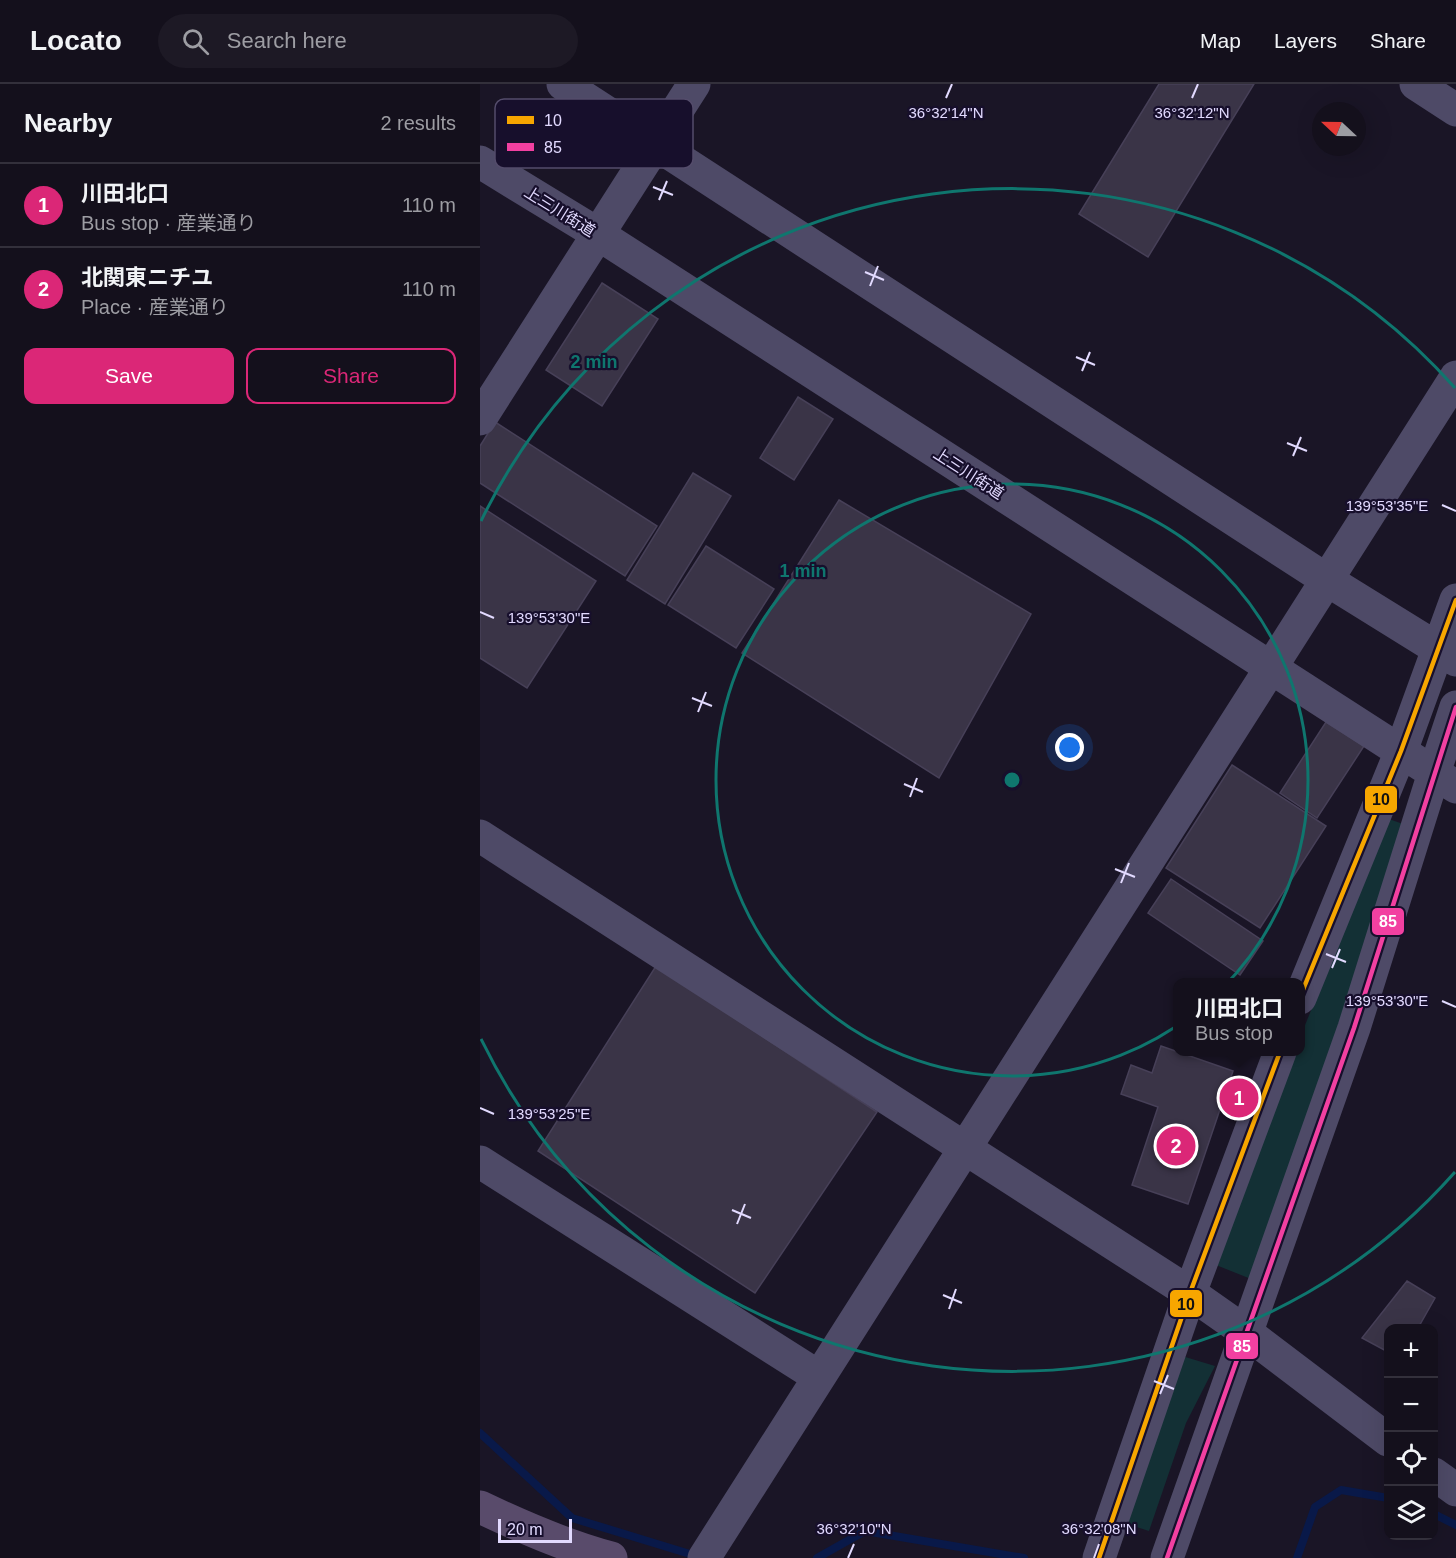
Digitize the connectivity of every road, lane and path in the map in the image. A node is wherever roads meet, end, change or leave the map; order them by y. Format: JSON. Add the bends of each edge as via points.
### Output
{"nodes":[{"id":1,"x":562,"y":84,"type":"edge"},
{"id":2,"x":694,"y":84,"type":"edge"},
{"id":3,"x":1416,"y":84,"type":"edge"},
{"id":4,"x":585,"y":99,"type":"edge"},
{"id":5,"x":684,"y":99,"type":"edge"},
{"id":6,"x":1456,"y":110,"type":"edge"},
{"id":7,"x":480,"y":162,"type":"edge"},
{"id":8,"x":640,"y":168,"type":"edge"},
{"id":9,"x":692,"y":168,"type":"edge"},
{"id":10,"x":598,"y":234,"type":"junction"},
{"id":11,"x":1456,"y":377,"type":"edge"},
{"id":12,"x":480,"y":419,"type":"edge"},
{"id":13,"x":1327,"y":580,"type":"junction"},
{"id":14,"x":1456,"y":600,"type":"edge"},
{"id":15,"x":1447,"y":654,"type":"edge"},
{"id":16,"x":1271,"y":667,"type":"junction"},
{"id":17,"x":1456,"y":707,"type":"edge"},
{"id":18,"x":1401,"y":751,"type":"junction"},
{"id":19,"x":1445,"y":780,"type":"edge"},
{"id":20,"x":480,"y":836,"type":"edge"},
{"id":21,"x":1305,"y":986,"type":"edge"},
{"id":22,"x":1279,"y":1056,"type":"edge"},
{"id":23,"x":965,"y":1148,"type":"junction"},
{"id":24,"x":480,"y":1162,"type":"edge"},
{"id":25,"x":1190,"y":1293,"type":"junction"},
{"id":26,"x":1247,"y":1333,"type":"junction"},
{"id":27,"x":819,"y":1377,"type":"junction"},
{"id":28,"x":1384,"y":1436,"type":"edge"},
{"id":29,"x":1438,"y":1477,"type":"edge"},
{"id":30,"x":1456,"y":1491,"type":"edge"},
{"id":31,"x":480,"y":1507,"type":"edge"},
{"id":32,"x":610,"y":1558,"type":"edge"},
{"id":33,"x":704,"y":1558,"type":"edge"},
{"id":34,"x":1099,"y":1558,"type":"edge"},
{"id":35,"x":1167,"y":1558,"type":"edge"}],
"edges":[{"from":1,"to":4,"type":"street"},
{"from":2,"to":5,"type":"street"},
{"from":3,"to":6,"type":"street"},
{"from":7,"to":10,"type":"street","name":"上三川街道"},
{"from":8,"to":10,"type":"street"},
{"from":9,"to":13,"type":"street"},
{"from":10,"to":12,"type":"street"},
{"from":10,"to":16,"type":"street","name":"上三川街道"},
{"from":11,"to":13,"type":"street"},
{"from":13,"to":15,"type":"street"},
{"from":13,"to":16,"type":"street"},
{"from":14,"to":15,"type":"street"},
{"from":15,"to":18,"type":"street"},
{"from":16,"to":18,"type":"street","name":"上三川街道"},
{"from":16,"to":23,"type":"street"},
{"from":17,"to":19,"type":"street"},
{"from":18,"to":19,"type":"street","name":"上三川街道"},
{"from":18,"to":21,"type":"street"},
{"from":19,"to":26,"type":"street"},
{"from":20,"to":23,"type":"street"},
{"from":22,"to":25,"type":"street"},
{"from":23,"to":25,"type":"street"},
{"from":23,"to":27,"type":"street"},
{"from":24,"to":27,"type":"street"},
{"from":25,"to":26,"type":"street"},
{"from":25,"to":34,"type":"street"},
{"from":26,"to":28,"type":"street"},
{"from":26,"to":35,"type":"street"},
{"from":27,"to":33,"type":"street"},
{"from":29,"to":30,"type":"street"},
{"from":31,"to":32,"type":"main road","via":[[555,1540]]}]}
